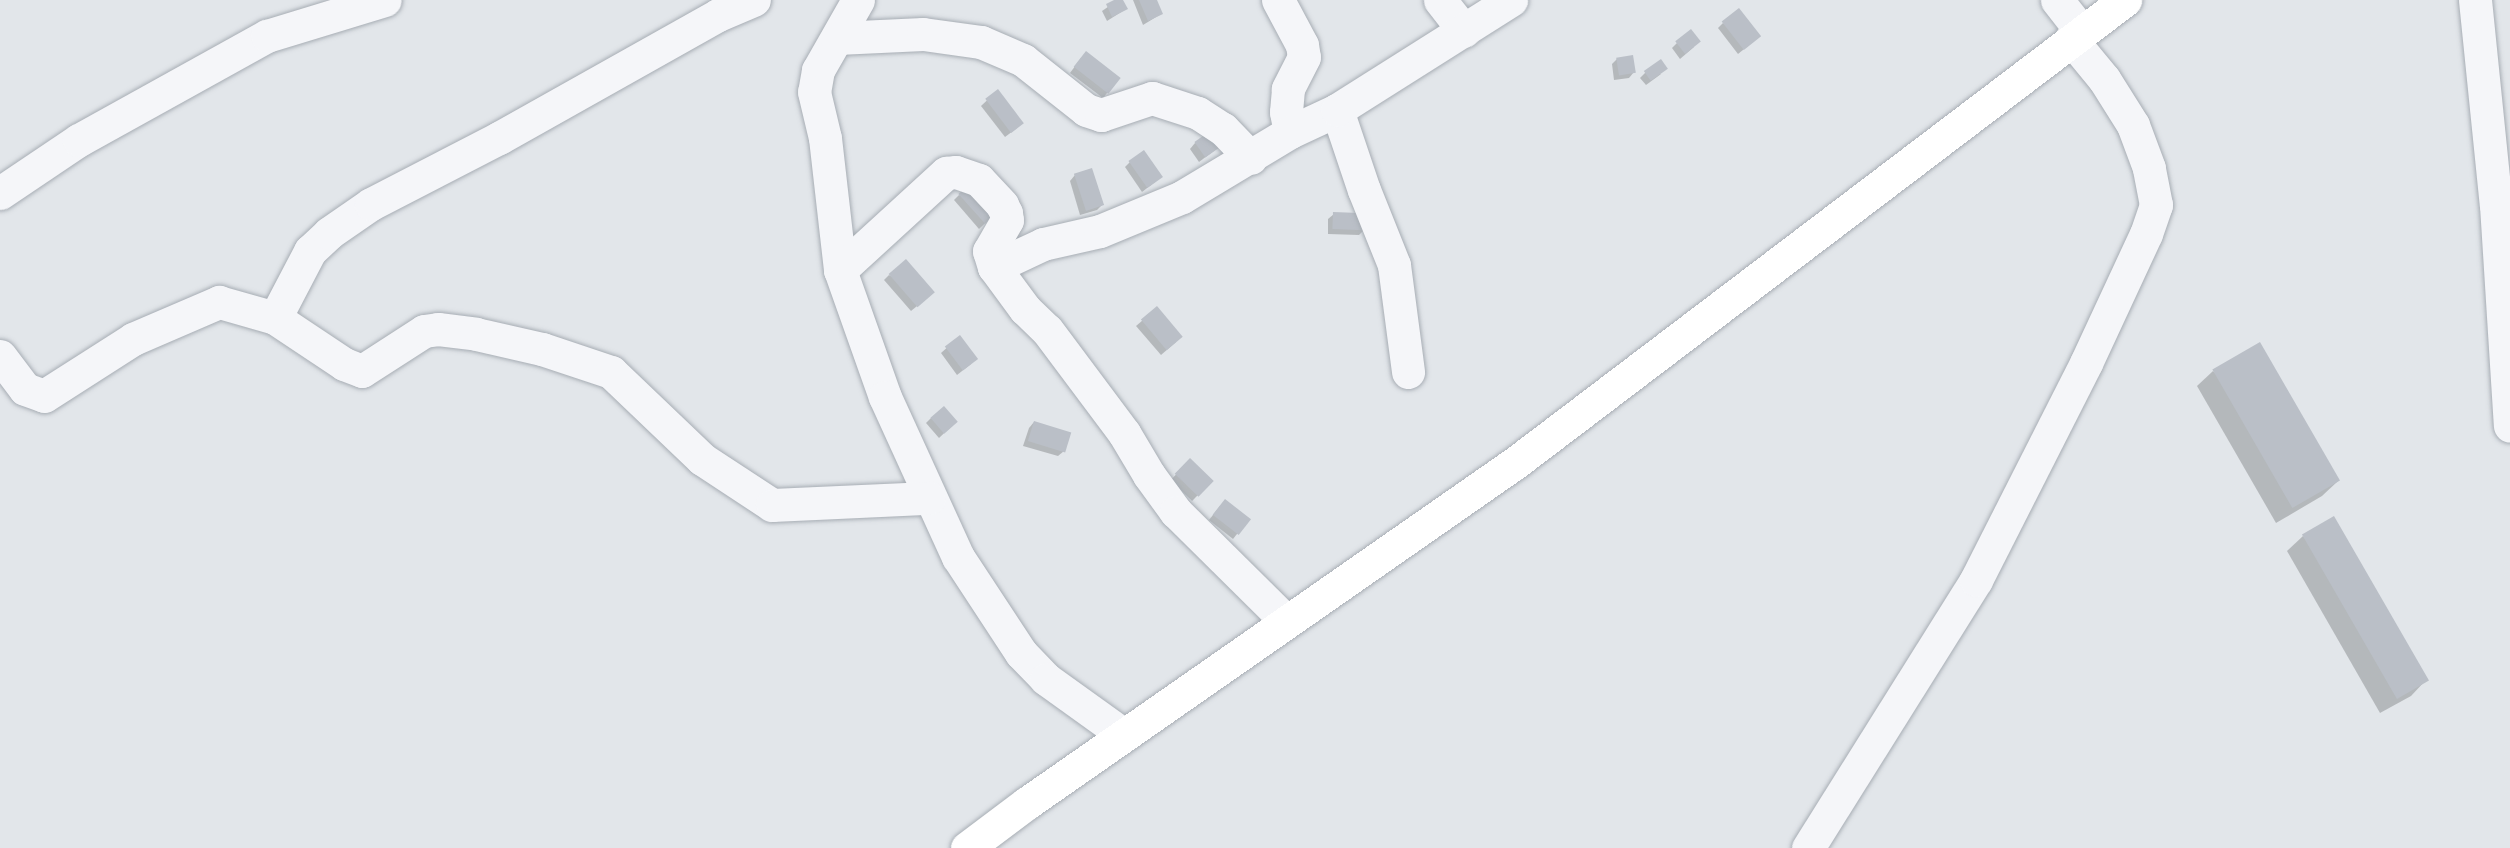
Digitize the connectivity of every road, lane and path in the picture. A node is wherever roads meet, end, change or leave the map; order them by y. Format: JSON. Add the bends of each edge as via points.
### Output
{"nodes":[{"id":1,"x":754,"y":0,"type":"edge"},
{"id":2,"x":858,"y":0,"type":"edge"},
{"id":3,"x":1278,"y":0,"type":"edge"},
{"id":4,"x":1440,"y":0,"type":"edge"},
{"id":5,"x":1511,"y":0,"type":"edge"},
{"id":6,"x":2058,"y":0,"type":"edge"},
{"id":7,"x":2125,"y":0,"type":"edge"},
{"id":8,"x":2475,"y":0,"type":"edge"},
{"id":9,"x":370,"y":2,"type":"edge"},
{"id":10,"x":1464,"y":31,"type":"junction"},
{"id":11,"x":2076,"y":35,"type":"junction"},
{"id":12,"x":837,"y":38,"type":"junction"},
{"id":13,"x":1337,"y":110,"type":"junction"},
{"id":14,"x":1290,"y":132,"type":"junction"},
{"id":15,"x":1251,"y":158,"type":"junction"},
{"id":16,"x":0,"y":193,"type":"edge"},
{"id":17,"x":994,"y":267,"type":"junction"},
{"id":18,"x":840,"y":270,"type":"junction"},
{"id":19,"x":275,"y":318,"type":"junction"},
{"id":20,"x":0,"y":356,"type":"edge"},
{"id":21,"x":1408,"y":372,"type":"dead end"},
{"id":22,"x":2510,"y":426,"type":"edge"},
{"id":23,"x":929,"y":498,"type":"junction"},
{"id":24,"x":1286,"y":621,"type":"junction"},
{"id":25,"x":1124,"y":735,"type":"junction"},
{"id":26,"x":967,"y":848,"type":"edge"},
{"id":27,"x":1808,"y":848,"type":"edge"}],
"edges":[{"from":1,"to":19,"type":"street","via":[[718,15],[499,138],[370,204],[310,250]]},
{"from":2,"to":12,"type":"street"},
{"from":3,"to":14,"type":"street","via":[[1302,45],[1304,57],[1288,89],[1286,112]]},
{"from":4,"to":10,"type":"street"},
{"from":5,"to":10,"type":"street"},
{"from":6,"to":11,"type":"street"},
{"from":7,"to":11,"type":"street"},
{"from":8,"to":22,"type":"street","via":[[2496,205]]},
{"from":9,"to":16,"type":"street","via":[[267,36],[79,140]]},
{"from":10,"to":13,"type":"street"},
{"from":11,"to":24,"type":"street","via":[[1515,463]]},
{"from":11,"to":27,"type":"street","via":[[2133,125],[2149,168],[2156,205],[2086,363],[1976,580]]},
{"from":12,"to":15,"type":"street","via":[[923,34],[981,42],[1023,60],[1086,110],[1101,115],[1152,98],[1198,113],[1223,129]]},
{"from":12,"to":18,"type":"street","via":[[818,70],[814,92],[825,138]]},
{"from":13,"to":14,"type":"street"},
{"from":13,"to":21,"type":"street","via":[[1394,265]]},
{"from":14,"to":15,"type":"street"},
{"from":15,"to":17,"type":"street","via":[[1182,197],[1100,231],[1043,244]]},
{"from":17,"to":18,"type":"street","via":[[989,251],[1007,220],[1006,213],[979,180],[956,172],[946,173]]},
{"from":17,"to":24,"type":"street","via":[[1124,433],[1176,512]]},
{"from":18,"to":23,"type":"street","via":[[885,397]]},
{"from":19,"to":20,"type":"street","via":[[219,302],[133,339],[44,396],[25,389]]},
{"from":19,"to":23,"type":"street","via":[[344,364],[362,371],[424,331],[438,329],[542,349],[611,372],[702,459],[772,505]]},
{"from":23,"to":25,"type":"street","via":[[958,557],[1021,653],[1046,680]]},
{"from":24,"to":25,"type":"street"},
{"from":25,"to":26,"type":"street"}]}
